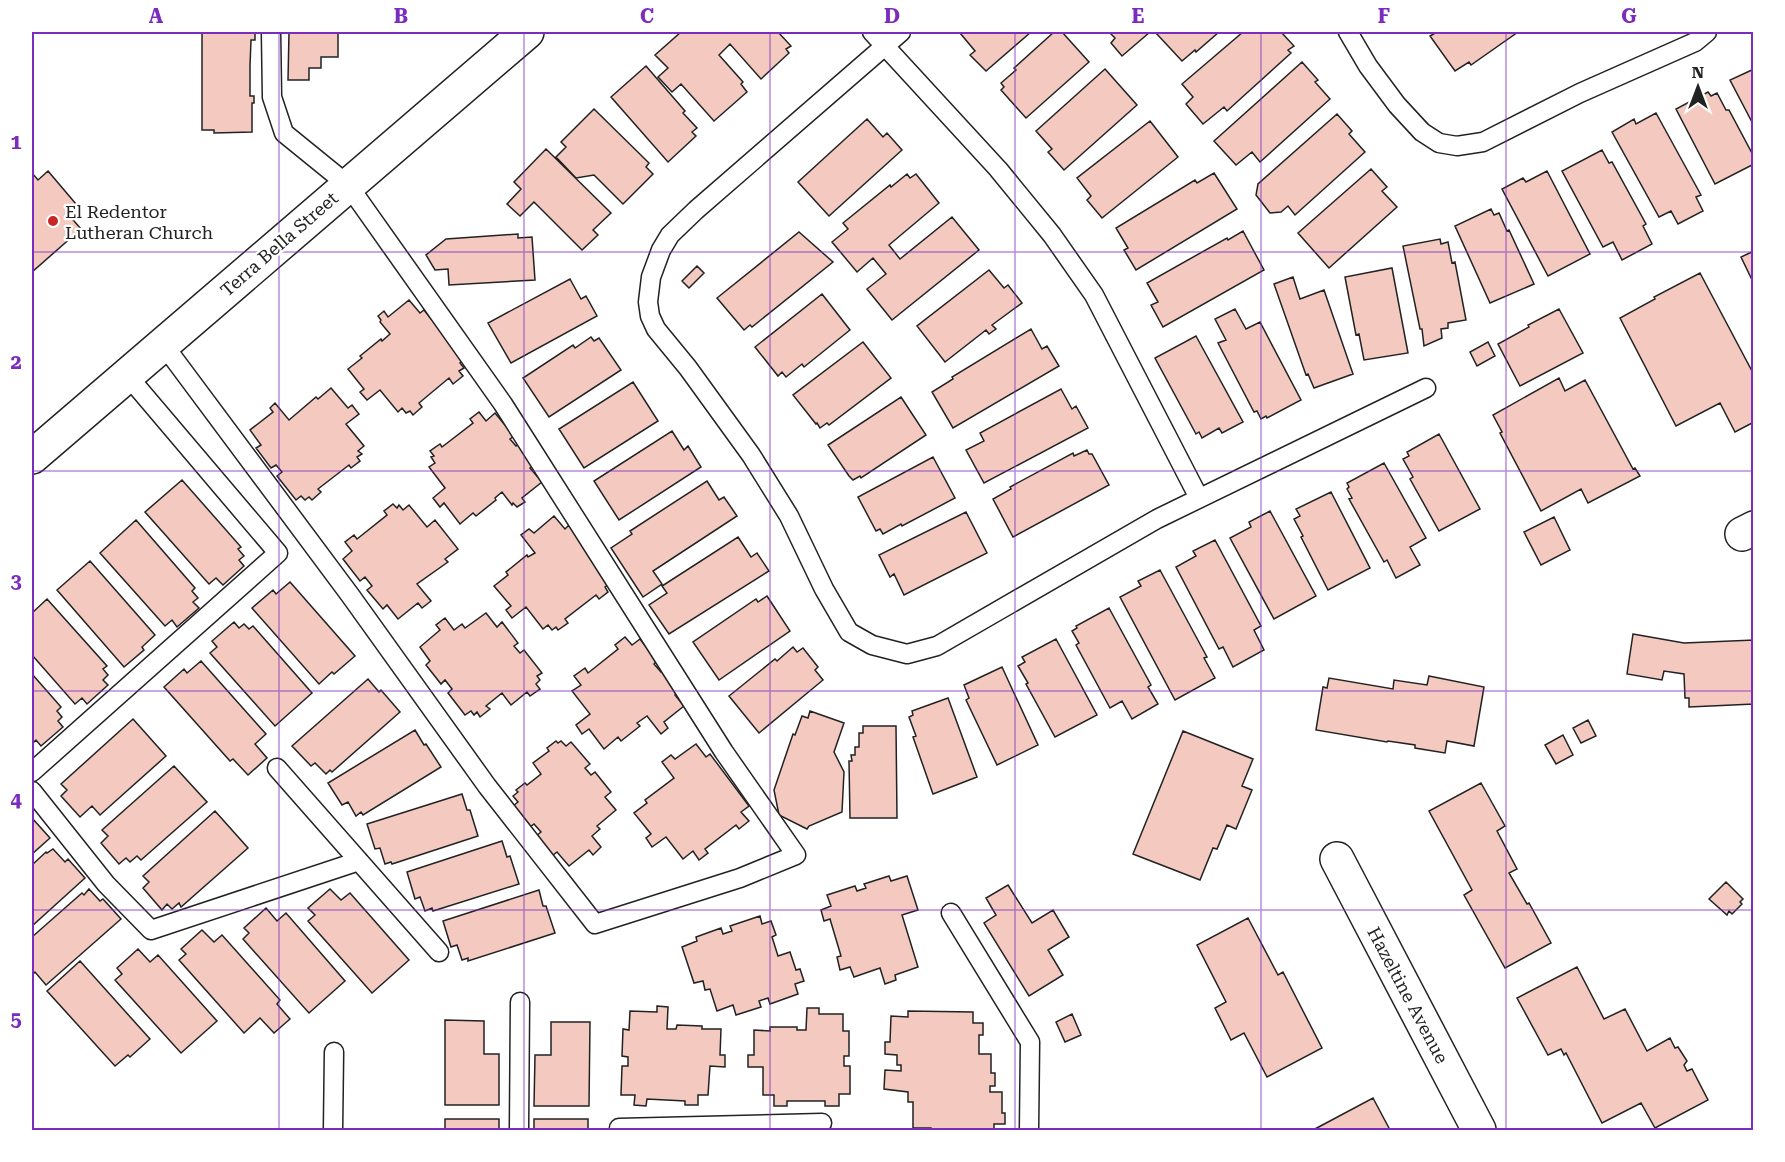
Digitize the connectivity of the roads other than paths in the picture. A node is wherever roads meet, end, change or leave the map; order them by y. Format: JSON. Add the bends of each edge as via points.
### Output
{"nodes":[{"id":1,"x":271,"y":32,"type":"edge"},
{"id":2,"x":526,"y":32,"type":"edge"},
{"id":3,"x":872,"y":32,"type":"edge"},
{"id":4,"x":901,"y":32,"type":"edge"},
{"id":5,"x":1348,"y":32,"type":"edge"},
{"id":6,"x":1707,"y":32,"type":"edge"},
{"id":7,"x":885,"y":46,"type":"junction"},
{"id":8,"x":348,"y":185,"type":"junction"},
{"id":9,"x":163,"y":344,"type":"junction"},
{"id":10,"x":127,"y":375,"type":"junction"},
{"id":11,"x":1426,"y":388,"type":"dead end"},
{"id":12,"x":32,"y":457,"type":"edge"},
{"id":13,"x":1199,"y":498,"type":"junction"},
{"id":14,"x":277,"y":768,"type":"dead end"},
{"id":15,"x":32,"y":772,"type":"edge"},
{"id":16,"x":32,"y":791,"type":"edge"},
{"id":17,"x":1337,"y":859,"type":"dead end"},
{"id":18,"x":359,"y":861,"type":"junction"},
{"id":19,"x":951,"y":913,"type":"dead end"},
{"id":20,"x":439,"y":952,"type":"dead end"},
{"id":21,"x":520,"y":1002,"type":"dead end"},
{"id":22,"x":334,"y":1052,"type":"dead end"},
{"id":23,"x":822,"y":1123,"type":"dead end"},
{"id":24,"x":333,"y":1131,"type":"edge"},
{"id":25,"x":519,"y":1131,"type":"edge"},
{"id":26,"x":619,"y":1131,"type":"edge"},
{"id":27,"x":1029,"y":1131,"type":"edge"},
{"id":28,"x":1479,"y":1131,"type":"edge"}],
"edges":[{"from":1,"to":8,"type":"lane","via":[[272,97],[284,133]]},
{"from":2,"to":8,"type":"main road","name":"Terra Bella Street"},
{"from":3,"to":7,"type":"lane"},
{"from":4,"to":7,"type":"lane"},
{"from":5,"to":6,"type":"lane","via":[[1368,66],[1422,132],[1439,143],[1457,146],[1483,142],[1695,42]]},
{"from":7,"to":13,"type":"lane","via":[[998,169],[1094,295]]},
{"from":7,"to":13,"type":"lane","via":[[670,235],[651,277],[648,302],[656,329],[751,455],[789,516],[849,632],[872,645],[907,654],[937,646]]},
{"from":8,"to":9,"type":"main road","name":"Terra Bella Street"},
{"from":8,"to":9,"type":"lane","via":[[503,404],[724,752],[796,855],[740,878],[595,924],[487,786]]},
{"from":9,"to":10,"type":"main road","name":"Terra Bella Street"},
{"from":10,"to":12,"type":"main road","name":"Terra Bella Street"},
{"from":10,"to":15,"type":"lane","via":[[278,553]]},
{"from":11,"to":13,"type":"lane"},
{"from":14,"to":18,"type":"lane"},
{"from":16,"to":18,"type":"lane","via":[[105,884],[151,930]]},
{"from":17,"to":28,"type":"main road","name":"Hazeltine Avenue"},
{"from":18,"to":20,"type":"lane"},
{"from":19,"to":27,"type":"lane","via":[[1030,1042]]},
{"from":21,"to":25,"type":"lane"},
{"from":22,"to":24,"type":"lane"},
{"from":23,"to":26,"type":"lane"}]}
